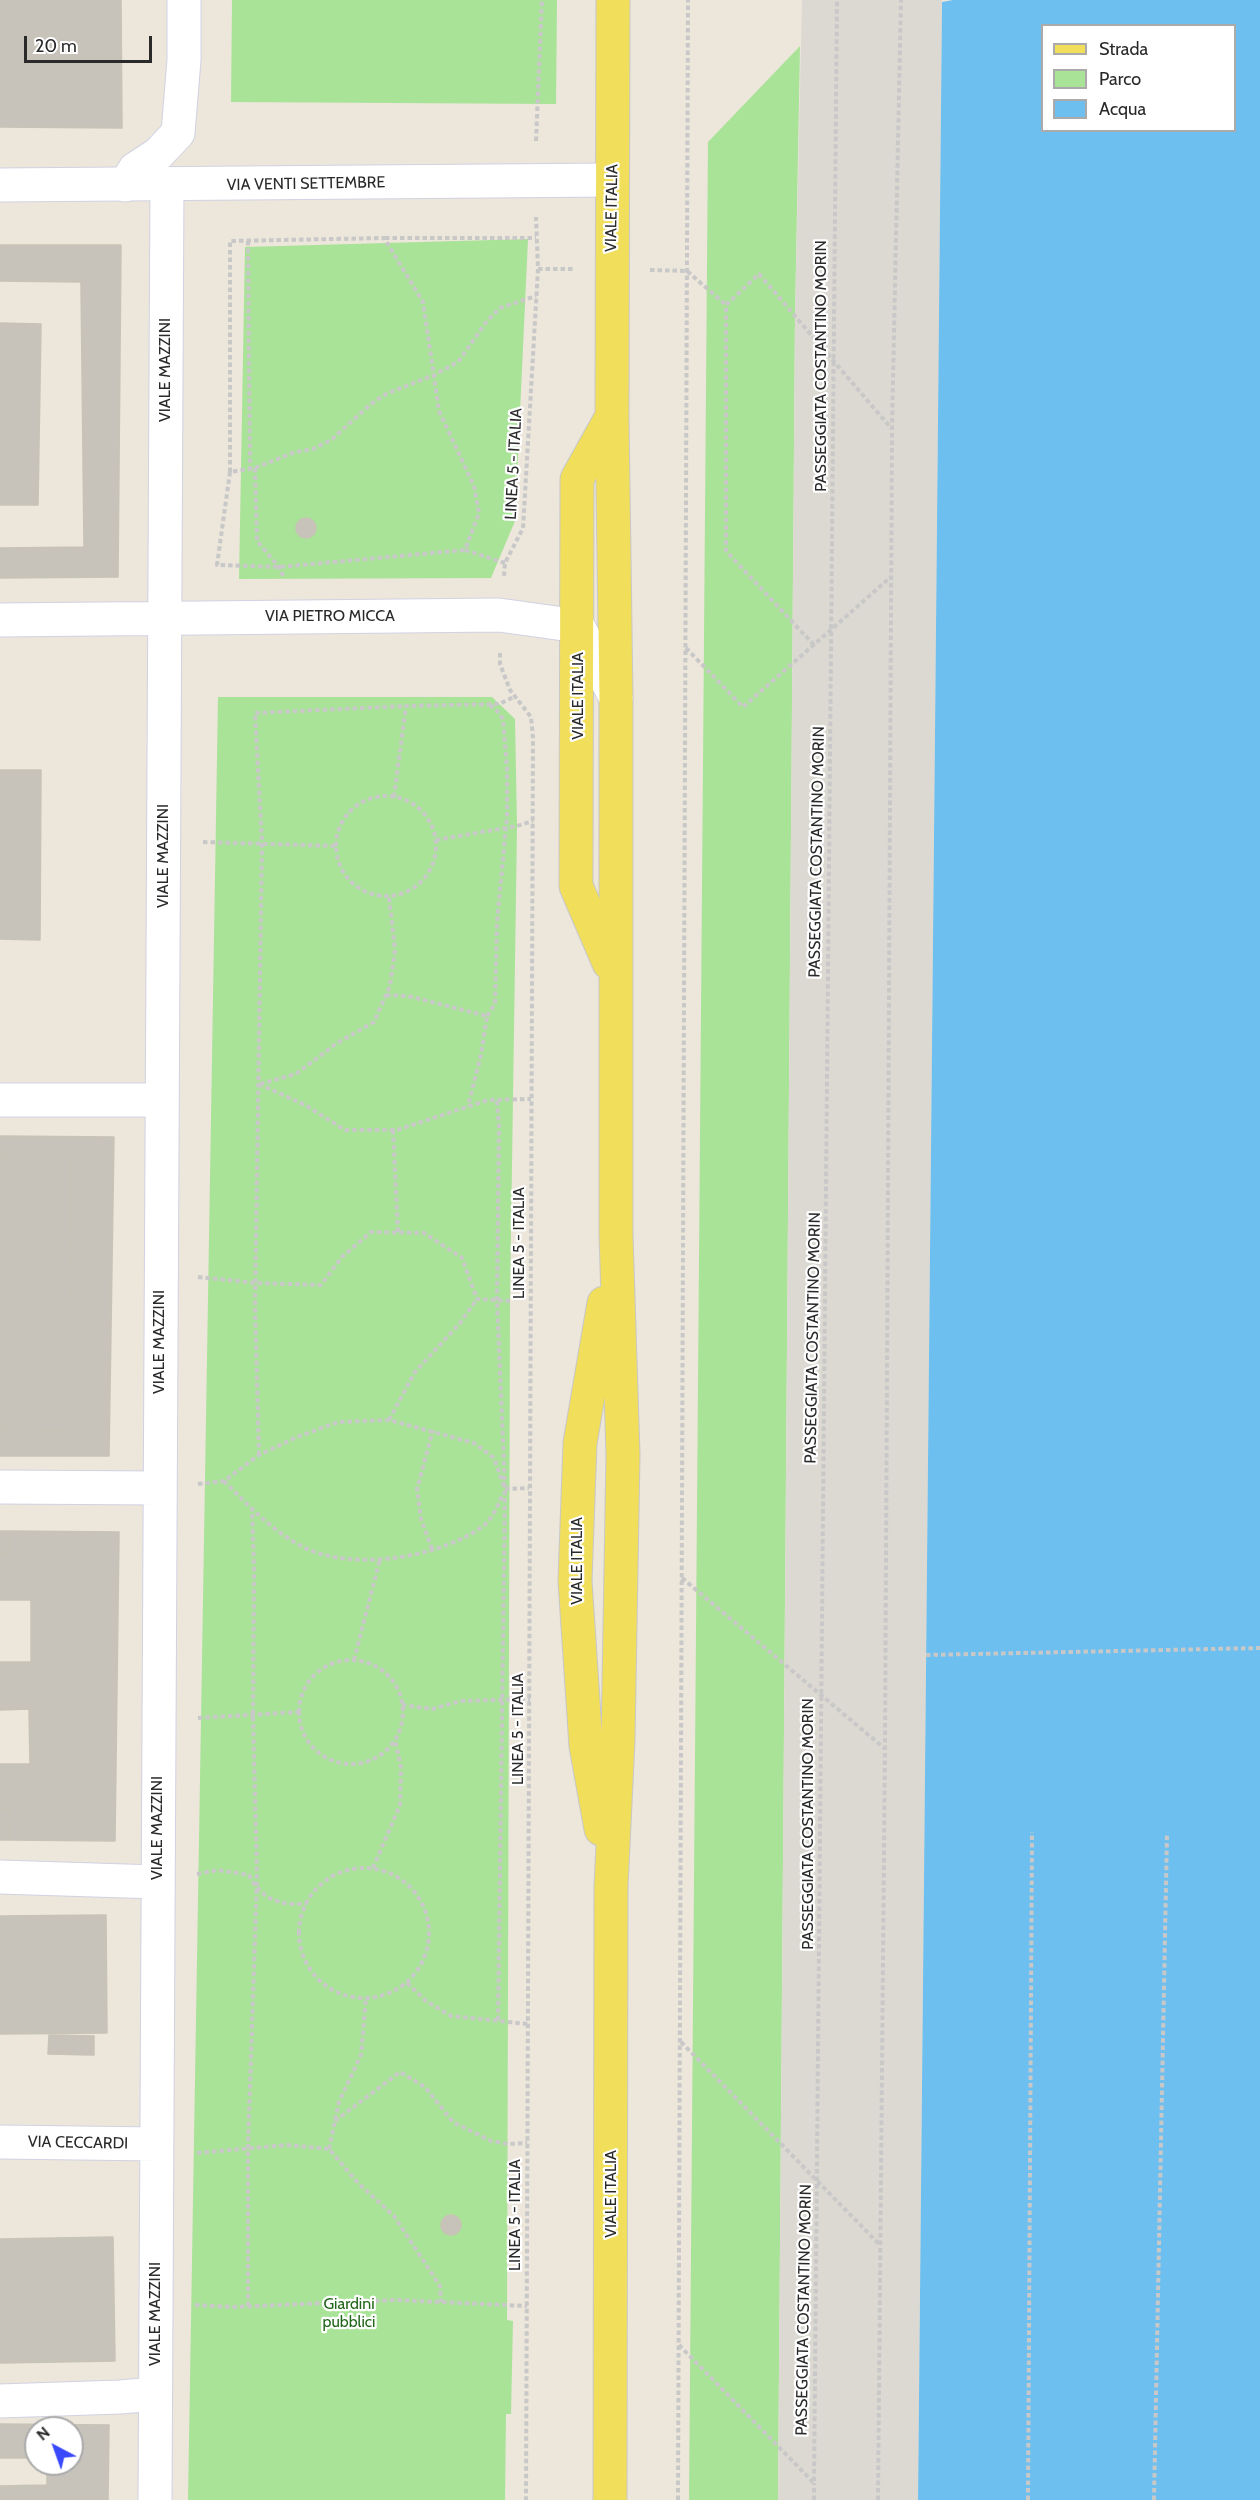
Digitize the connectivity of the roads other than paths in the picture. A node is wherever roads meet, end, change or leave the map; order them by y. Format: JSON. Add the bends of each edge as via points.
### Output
{"nodes":[{"id":1,"x":184,"y":0,"type":"edge"},
{"id":2,"x":614,"y":0,"type":"edge"},
{"id":3,"x":612,"y":180,"type":"junction"},
{"id":4,"x":167,"y":184,"type":"junction"},
{"id":5,"x":0,"y":185,"type":"edge"},
{"id":6,"x":125,"y":185,"type":"junction"},
{"id":7,"x":612,"y":417,"type":"junction"},
{"id":8,"x":164,"y":617,"type":"junction"},
{"id":9,"x":0,"y":620,"type":"edge"},
{"id":10,"x":578,"y":626,"type":"junction"},
{"id":11,"x":616,"y":698,"type":"junction"},
{"id":12,"x":614,"y":975,"type":"junction"},
{"id":13,"x":0,"y":1100,"type":"edge"},
{"id":14,"x":160,"y":1100,"type":"junction"},
{"id":15,"x":616,"y":1234,"type":"junction"},
{"id":16,"x":0,"y":1487,"type":"edge"},
{"id":17,"x":159,"y":1488,"type":"junction"},
{"id":18,"x":0,"y":1878,"type":"edge"},
{"id":19,"x":157,"y":1882,"type":"junction"},
{"id":20,"x":611,"y":1887,"type":"junction"},
{"id":21,"x":0,"y":2142,"type":"edge"},
{"id":22,"x":156,"y":2151,"type":"junction"},
{"id":23,"x":155,"y":2394,"type":"junction"},
{"id":24,"x":0,"y":2401,"type":"edge"},
{"id":25,"x":155,"y":2500,"type":"edge"},
{"id":26,"x":610,"y":2500,"type":"edge"}],
"edges":[{"from":1,"to":6,"type":"street","via":[[178,133],[158,154],[135,169]]},
{"from":2,"to":3,"type":"main road","name":"VIALE ITALIA"},
{"from":3,"to":4,"type":"street","name":"VIA VENTI SETTEMBRE"},
{"from":3,"to":7,"type":"main road","name":"VIALE ITALIA"},
{"from":4,"to":6,"type":"street","name":"VIA VENTI SETTEMBRE"},
{"from":4,"to":8,"type":"street","name":"VIALE MAZZINI"},
{"from":5,"to":6,"type":"street","name":"VIA VENTI SETTEMBRE"},
{"from":7,"to":10,"type":"main road","name":"VIALE ITALIA","via":[[577,479]]},
{"from":7,"to":11,"type":"main road","name":"VIALE ITALIA"},
{"from":8,"to":9,"type":"street","name":"VIA PIETRO MICCA"},
{"from":8,"to":10,"type":"street","name":"VIA PIETRO MICCA","via":[[499,615]]},
{"from":8,"to":14,"type":"street","name":"VIALE MAZZINI"},
{"from":10,"to":11,"type":"street"},
{"from":10,"to":12,"type":"main road","name":"VIALE ITALIA","via":[[576,886]]},
{"from":11,"to":12,"type":"main road","name":"VIALE ITALIA"},
{"from":12,"to":15,"type":"main road","name":"VIALE ITALIA"},
{"from":13,"to":14,"type":"street"},
{"from":14,"to":17,"type":"street","name":"VIALE MAZZINI"},
{"from":15,"to":20,"type":"main road","name":"VIALE ITALIA","via":[[622,1467],[618,1740]]},
{"from":15,"to":20,"type":"main road","name":"VIALE ITALIA","via":[[580,1443],[575,1581],[586,1746]]},
{"from":16,"to":17,"type":"street"},
{"from":17,"to":19,"type":"street","name":"VIALE MAZZINI"},
{"from":18,"to":19,"type":"street"},
{"from":19,"to":22,"type":"street","name":"VIALE MAZZINI"},
{"from":20,"to":26,"type":"main road","name":"VIALE ITALIA"},
{"from":21,"to":22,"type":"street","name":"VIA CECCARDI"},
{"from":22,"to":23,"type":"street","name":"VIALE MAZZINI"},
{"from":23,"to":24,"type":"street"},
{"from":23,"to":25,"type":"street","name":"VIALE MAZZINI"}]}
